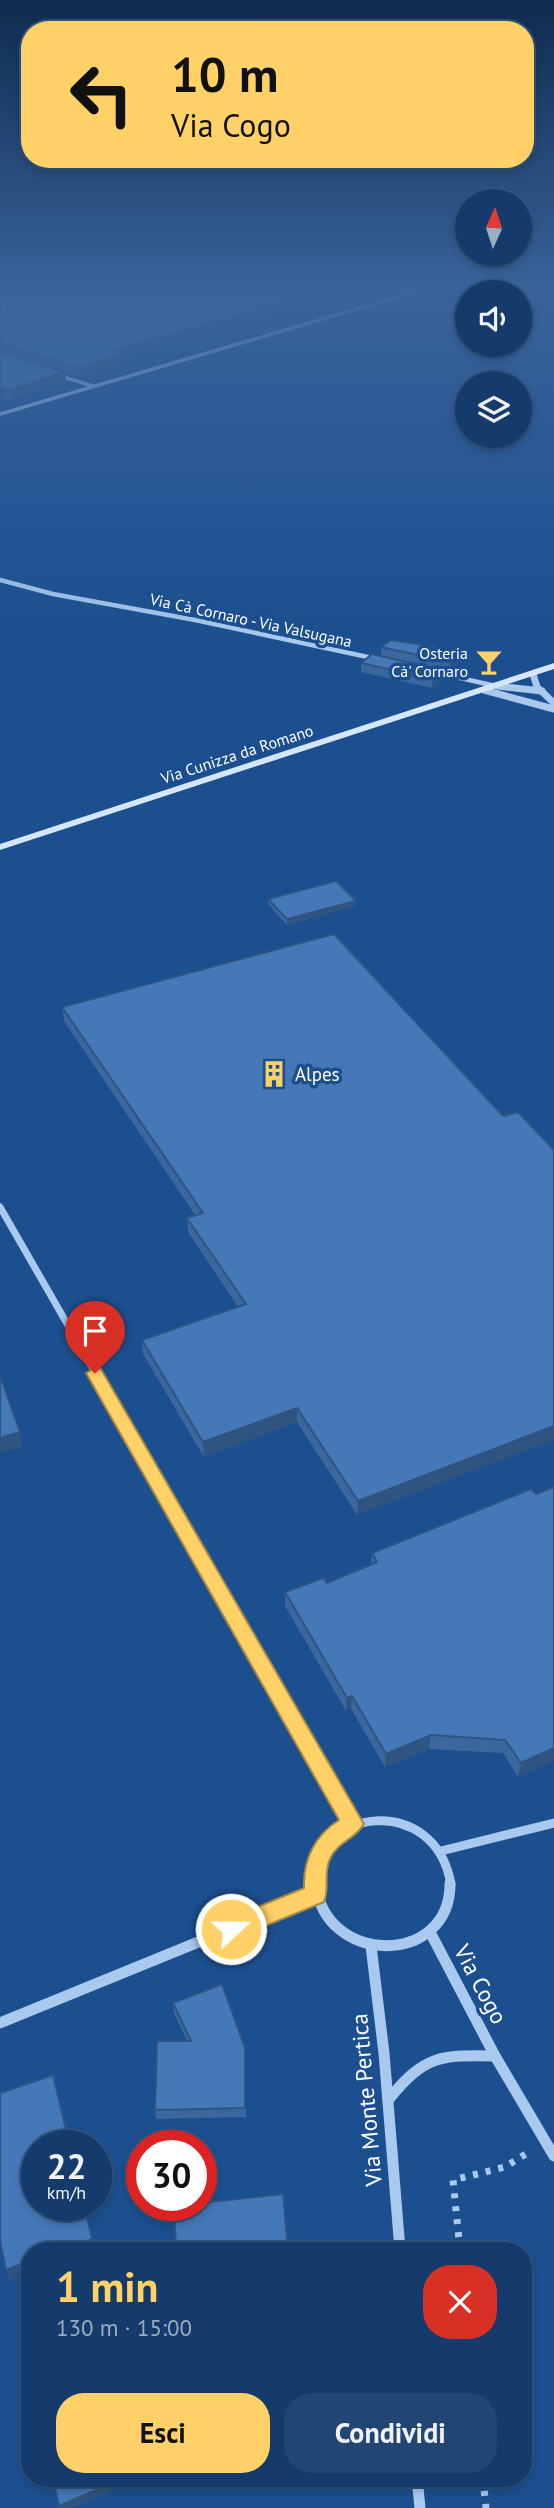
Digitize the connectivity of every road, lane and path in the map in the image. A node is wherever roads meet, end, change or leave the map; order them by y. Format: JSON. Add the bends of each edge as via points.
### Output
{"nodes":[{"id":1,"x":30,"y":405,"type":"edge"},
{"id":2,"x":0,"y":414,"type":"edge"},
{"id":3,"x":0,"y":580,"type":"edge"},
{"id":4,"x":383,"y":660,"type":"edge"},
{"id":5,"x":554,"y":666,"type":"edge"},
{"id":6,"x":421,"y":669,"type":"edge"},
{"id":7,"x":533,"y":674,"type":"junction"},
{"id":8,"x":497,"y":686,"type":"junction"},
{"id":9,"x":484,"y":690,"type":"junction"},
{"id":10,"x":542,"y":691,"type":"junction"},
{"id":11,"x":554,"y":703,"type":"edge"},
{"id":12,"x":554,"y":709,"type":"edge"},
{"id":13,"x":0,"y":847,"type":"edge"},
{"id":14,"x":0,"y":1207,"type":"edge"},
{"id":15,"x":554,"y":1823,"type":"edge"},
{"id":16,"x":353,"y":1824,"type":"junction"},
{"id":17,"x":441,"y":1851,"type":"junction"},
{"id":18,"x":316,"y":1894,"type":"junction"},
{"id":19,"x":430,"y":1932,"type":"junction"},
{"id":20,"x":371,"y":1946,"type":"junction"},
{"id":21,"x":0,"y":2023,"type":"edge"},
{"id":22,"x":495,"y":2056,"type":"junction"},
{"id":23,"x":388,"y":2100,"type":"junction"},
{"id":24,"x":554,"y":2156,"type":"edge"},
{"id":25,"x":522,"y":2157,"type":"dead end"},
{"id":26,"x":399,"y":2242,"type":"edge"},
{"id":27,"x":459,"y":2242,"type":"edge"},
{"id":28,"x":418,"y":2487,"type":"edge"},
{"id":29,"x":484,"y":2487,"type":"edge"},
{"id":30,"x":420,"y":2508,"type":"edge"},
{"id":31,"x":486,"y":2508,"type":"edge"}],
"edges":[{"from":1,"to":2,"type":"street"},
{"from":3,"to":4,"type":"street","name":"Via Cà Cornaro - Via Valsugana"},
{"from":5,"to":7,"type":"main road","name":"Via Cunizza da Romano"},
{"from":6,"to":8,"type":"street"},
{"from":7,"to":8,"type":"main road","name":"Via Cunizza da Romano"},
{"from":7,"to":10,"type":"street"},
{"from":8,"to":9,"type":"main road","name":"Via Cunizza da Romano"},
{"from":8,"to":10,"type":"street"},
{"from":9,"to":12,"type":"street"},
{"from":9,"to":13,"type":"main road","name":"Via Cunizza da Romano"},
{"from":10,"to":11,"type":"street"},
{"from":14,"to":16,"type":"street"},
{"from":15,"to":17,"type":"street"},
{"from":16,"to":17,"type":"street","via":[[372,1819],[411,1825]]},
{"from":16,"to":18,"type":"street","via":[[334,1835],[321,1852],[314,1872]]},
{"from":17,"to":19,"type":"street","name":"Via Cogo","via":[[451,1888],[442,1918]]},
{"from":18,"to":20,"type":"street","via":[[324,1914],[338,1929]]},
{"from":18,"to":21,"type":"street"},
{"from":19,"to":20,"type":"street","name":"Via Cogo","via":[[408,1943]]},
{"from":19,"to":22,"type":"street","name":"Via Cogo"},
{"from":20,"to":23,"type":"street","name":"Via Monte Pertica"},
{"from":22,"to":23,"type":"street","name":"Via Cogo","via":[[442,2055],[408,2074]]},
{"from":22,"to":24,"type":"street","name":"Via Cogo"},
{"from":23,"to":26,"type":"street","name":"Via Monte Pertica"},
{"from":25,"to":27,"type":"path","via":[[505,2167],[453,2180]]},
{"from":28,"to":30,"type":"street"},
{"from":29,"to":31,"type":"path"}]}
